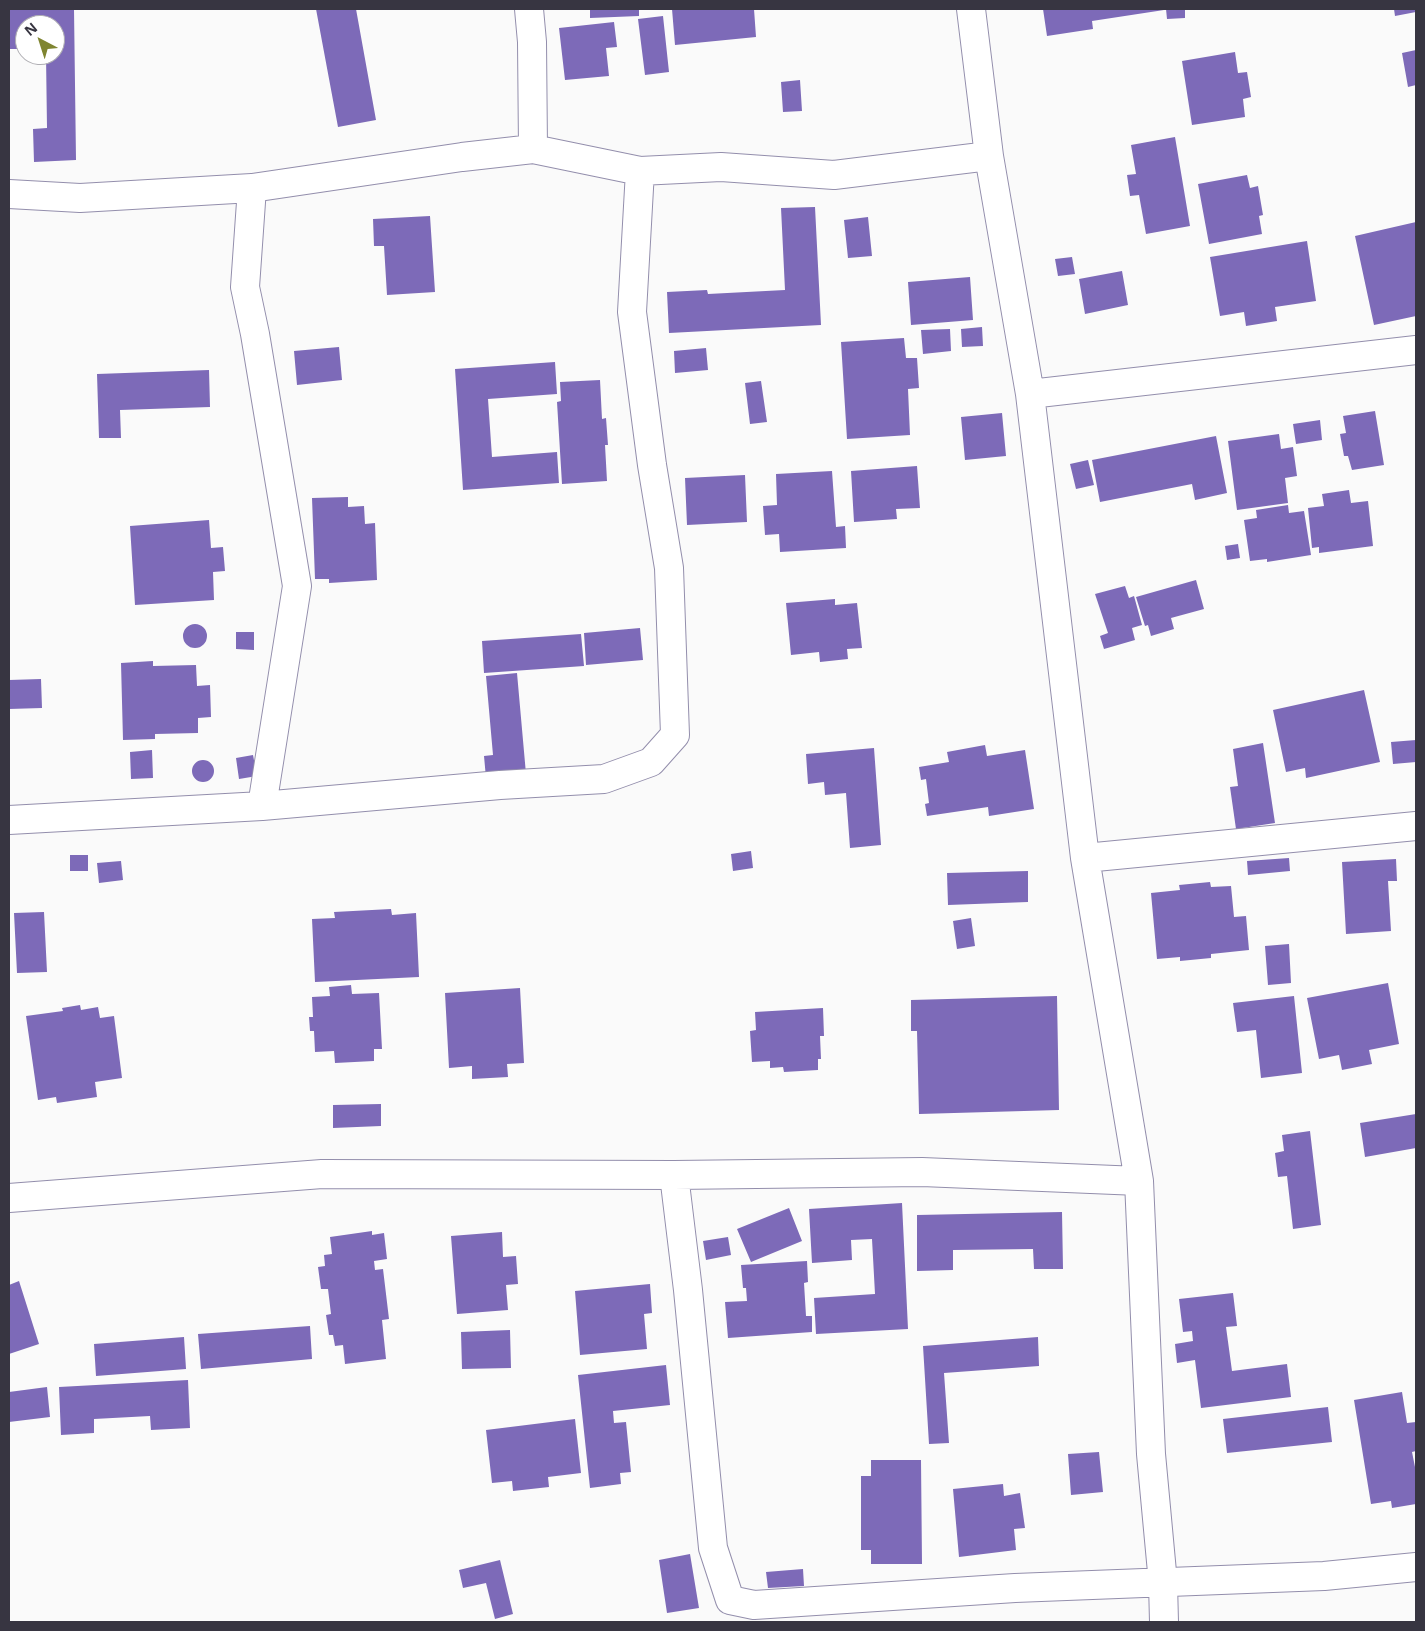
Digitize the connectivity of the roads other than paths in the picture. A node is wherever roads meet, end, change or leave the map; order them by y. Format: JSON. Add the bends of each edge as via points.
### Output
{"nodes":[{"id":1,"x":528,"y":9,"type":"edge"},
{"id":2,"x":971,"y":9,"type":"edge"},
{"id":3,"x":533,"y":149,"type":"junction"},
{"id":4,"x":989,"y":156,"type":"junction"},
{"id":5,"x":640,"y":171,"type":"junction"},
{"id":6,"x":252,"y":188,"type":"junction"},
{"id":7,"x":9,"y":194,"type":"edge"},
{"id":8,"x":1416,"y":350,"type":"edge"},
{"id":9,"x":1030,"y":394,"type":"junction"},
{"id":10,"x":262,"y":806,"type":"junction"},
{"id":11,"x":9,"y":820,"type":"edge"},
{"id":12,"x":1416,"y":826,"type":"edge"},
{"id":13,"x":1085,"y":858,"type":"junction"},
{"id":14,"x":674,"y":1175,"type":"junction"},
{"id":15,"x":1139,"y":1181,"type":"junction"},
{"id":16,"x":9,"y":1198,"type":"edge"},
{"id":17,"x":1416,"y":1567,"type":"edge"},
{"id":18,"x":1163,"y":1583,"type":"junction"},
{"id":19,"x":1164,"y":1622,"type":"edge"}],
"edges":[{"from":1,"to":3,"type":"street","via":[[532,42]]},
{"from":2,"to":4,"type":"street"},
{"from":3,"to":5,"type":"street"},
{"from":3,"to":6,"type":"street"},
{"from":4,"to":5,"type":"street","via":[[834,175],[720,166]]},
{"from":4,"to":9,"type":"street"},
{"from":5,"to":10,"type":"street","via":[[632,312],[669,568],[675,735],[651,762],[604,779]]},
{"from":6,"to":7,"type":"street","via":[[80,198]]},
{"from":6,"to":10,"type":"street","via":[[245,287],[297,586]]},
{"from":8,"to":9,"type":"street"},
{"from":9,"to":13,"type":"street"},
{"from":10,"to":11,"type":"street"},
{"from":12,"to":13,"type":"street"},
{"from":13,"to":15,"type":"street"},
{"from":14,"to":15,"type":"street","via":[[922,1172]]},
{"from":14,"to":16,"type":"street","via":[[322,1174]]},
{"from":14,"to":18,"type":"street","via":[[713,1548],[730,1600],[754,1605]]},
{"from":15,"to":18,"type":"street","via":[[1151,1454]]},
{"from":17,"to":18,"type":"street","via":[[1324,1576]]},
{"from":18,"to":19,"type":"street"}]}
